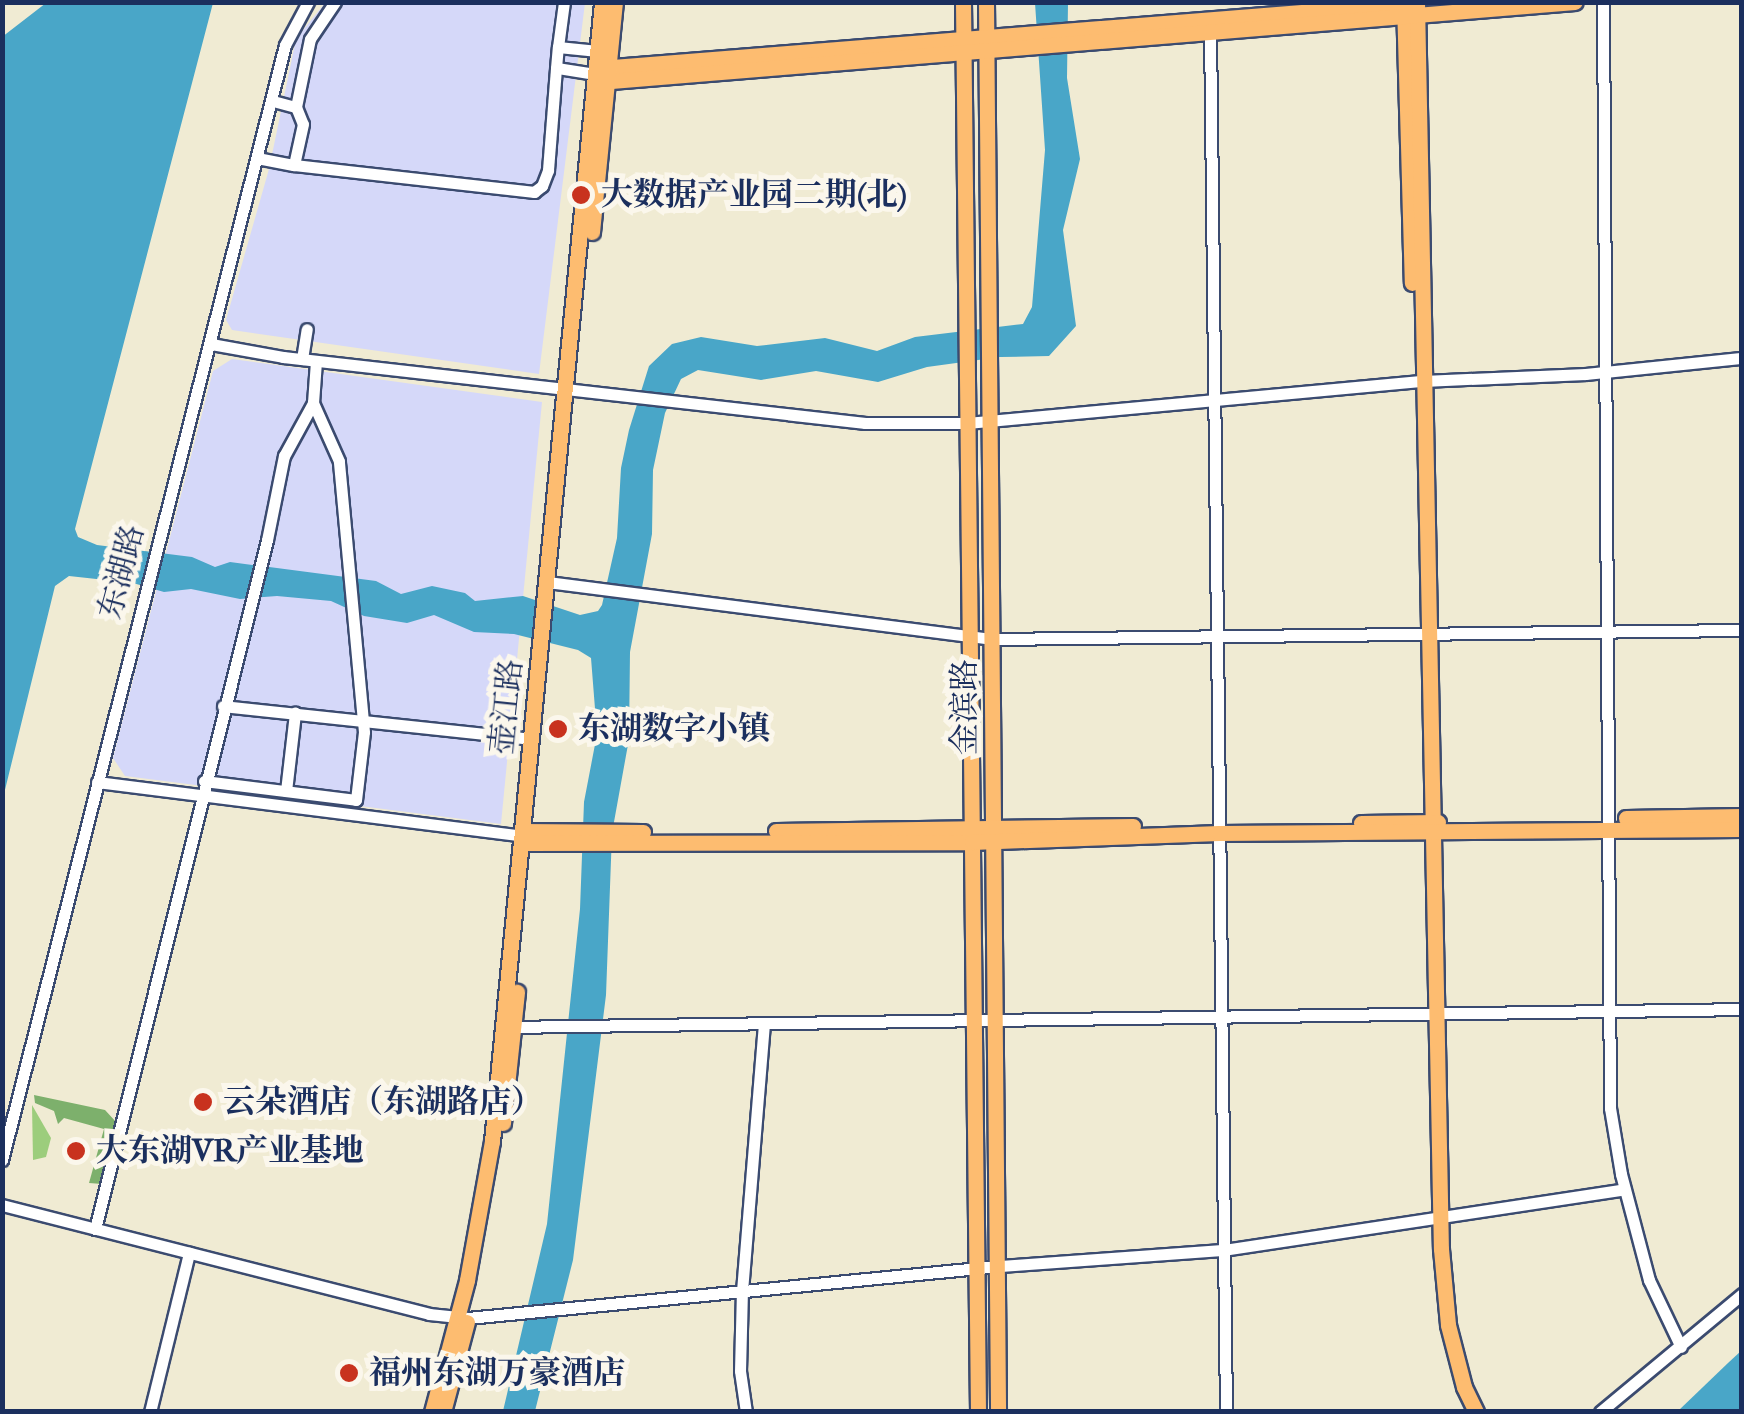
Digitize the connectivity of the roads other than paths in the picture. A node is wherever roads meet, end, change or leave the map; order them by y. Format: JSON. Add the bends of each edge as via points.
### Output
{"nodes":[{"id":1,"x":308,"y":2,"type":"edge"},
{"id":2,"x":334,"y":2,"type":"edge"},
{"id":3,"x":564,"y":2,"type":"edge"},
{"id":4,"x":602,"y":2,"type":"edge"},
{"id":5,"x":616,"y":2,"type":"edge"},
{"id":6,"x":963,"y":2,"type":"edge"},
{"id":7,"x":986,"y":2,"type":"edge"},
{"id":8,"x":1575,"y":2,"type":"edge"},
{"id":9,"x":1603,"y":2,"type":"edge"},
{"id":10,"x":1411,"y":7,"type":"edge"},
{"id":11,"x":1210,"y":27,"type":"junction"},
{"id":12,"x":986,"y":46,"type":"junction"},
{"id":13,"x":558,"y":47,"type":"junction"},
{"id":14,"x":964,"y":47,"type":"junction"},
{"id":15,"x":598,"y":51,"type":"junction"},
{"id":16,"x":556,"y":68,"type":"junction"},
{"id":17,"x":601,"y":75,"type":"junction"},
{"id":18,"x":273,"y":102,"type":"junction"},
{"id":19,"x":296,"y":108,"type":"junction"},
{"id":20,"x":258,"y":158,"type":"junction"},
{"id":21,"x":294,"y":164,"type":"junction"},
{"id":22,"x":307,"y":329,"type":"dead end"},
{"id":23,"x":210,"y":344,"type":"junction"},
{"id":24,"x":1742,"y":358,"type":"edge"},
{"id":25,"x":309,"y":360,"type":"junction"},
{"id":26,"x":1606,"y":372,"type":"junction"},
{"id":27,"x":1419,"y":382,"type":"junction"},
{"id":28,"x":571,"y":390,"type":"junction"},
{"id":29,"x":1215,"y":400,"type":"junction"},
{"id":30,"x":313,"y":403,"type":"junction"},
{"id":31,"x":990,"y":420,"type":"junction"},
{"id":32,"x":967,"y":423,"type":"junction"},
{"id":33,"x":550,"y":589,"type":"junction"},
{"id":34,"x":1742,"y":630,"type":"edge"},
{"id":35,"x":1607,"y":632,"type":"junction"},
{"id":36,"x":970,"y":633,"type":"junction"},
{"id":37,"x":1424,"y":634,"type":"junction"},
{"id":38,"x":1217,"y":637,"type":"junction"},
{"id":39,"x":992,"y":639,"type":"junction"},
{"id":40,"x":544,"y":649,"type":"junction"},
{"id":41,"x":223,"y":706,"type":"junction"},
{"id":42,"x":295,"y":714,"type":"junction"},
{"id":43,"x":363,"y":720,"type":"junction"},
{"id":44,"x":531,"y":739,"type":"junction"},
{"id":45,"x":204,"y":781,"type":"junction"},
{"id":46,"x":97,"y":782,"type":"junction"},
{"id":47,"x":286,"y":791,"type":"junction"},
{"id":48,"x":200,"y":796,"type":"junction"},
{"id":49,"x":1742,"y":816,"type":"edge"},
{"id":50,"x":1610,"y":824,"type":"junction"},
{"id":51,"x":1426,"y":827,"type":"junction"},
{"id":52,"x":1219,"y":828,"type":"junction"},
{"id":53,"x":1742,"y":828,"type":"edge"},
{"id":54,"x":993,"y":834,"type":"junction"},
{"id":55,"x":972,"y":835,"type":"junction"},
{"id":56,"x":525,"y":837,"type":"junction"},
{"id":57,"x":1742,"y":1009,"type":"edge"},
{"id":58,"x":1610,"y":1012,"type":"junction"},
{"id":59,"x":1433,"y":1017,"type":"junction"},
{"id":60,"x":1220,"y":1018,"type":"junction"},
{"id":61,"x":996,"y":1020,"type":"junction"},
{"id":62,"x":975,"y":1021,"type":"junction"},
{"id":63,"x":764,"y":1026,"type":"junction"},
{"id":64,"x":508,"y":1027,"type":"junction"},
{"id":65,"x":2,"y":1160,"type":"edge"},
{"id":66,"x":1624,"y":1189,"type":"junction"},
{"id":67,"x":2,"y":1205,"type":"edge"},
{"id":68,"x":998,"y":1217,"type":"junction"},
{"id":69,"x":1437,"y":1218,"type":"junction"},
{"id":70,"x":977,"y":1219,"type":"junction"},
{"id":71,"x":95,"y":1229,"type":"junction"},
{"id":72,"x":1223,"y":1250,"type":"junction"},
{"id":73,"x":189,"y":1253,"type":"junction"},
{"id":74,"x":999,"y":1266,"type":"junction"},
{"id":75,"x":977,"y":1270,"type":"junction"},
{"id":76,"x":742,"y":1291,"type":"junction"},
{"id":77,"x":1742,"y":1294,"type":"edge"},
{"id":78,"x":977,"y":1313,"type":"junction"},
{"id":79,"x":998,"y":1313,"type":"junction"},
{"id":80,"x":463,"y":1318,"type":"junction"},
{"id":81,"x":1680,"y":1347,"type":"junction"},
{"id":82,"x":150,"y":1412,"type":"edge"},
{"id":83,"x":432,"y":1412,"type":"edge"},
{"id":84,"x":443,"y":1412,"type":"edge"},
{"id":85,"x":746,"y":1412,"type":"edge"},
{"id":86,"x":978,"y":1412,"type":"edge"},
{"id":87,"x":998,"y":1412,"type":"edge"},
{"id":88,"x":1226,"y":1412,"type":"edge"},
{"id":89,"x":1465,"y":1412,"type":"edge"},
{"id":90,"x":1476,"y":1412,"type":"edge"},
{"id":91,"x":1600,"y":1412,"type":"edge"}],
"edges":[{"from":1,"to":18,"type":"street","name":"东湖路","via":[[285,45]]},
{"from":2,"to":19,"type":"street","via":[[310,38]]},
{"from":3,"to":13,"type":"street"},
{"from":4,"to":15,"type":"main road","name":"壶江路"},
{"from":5,"to":17,"type":"main road","name":"壶江路"},
{"from":6,"to":14,"type":"main road","name":"金滨路"},
{"from":7,"to":12,"type":"main road","name":"金滨路"},
{"from":8,"to":10,"type":"main road"},
{"from":9,"to":26,"type":"street"},
{"from":10,"to":11,"type":"main road"},
{"from":10,"to":27,"type":"main road"},
{"from":11,"to":12,"type":"main road"},
{"from":11,"to":29,"type":"street"},
{"from":12,"to":14,"type":"main road"},
{"from":12,"to":31,"type":"main road","name":"金滨路"},
{"from":13,"to":15,"type":"street"},
{"from":13,"to":16,"type":"street"},
{"from":14,"to":17,"type":"main road"},
{"from":14,"to":32,"type":"main road","name":"金滨路"},
{"from":15,"to":17,"type":"main road","name":"壶江路"},
{"from":16,"to":17,"type":"street"},
{"from":16,"to":21,"type":"street","via":[[548,170],[538,191]]},
{"from":17,"to":28,"type":"main road","name":"壶江路"},
{"from":18,"to":19,"type":"street"},
{"from":18,"to":20,"type":"street","name":"东湖路"},
{"from":19,"to":21,"type":"street","via":[[303,124]]},
{"from":20,"to":21,"type":"street"},
{"from":20,"to":23,"type":"street","name":"东湖路"},
{"from":22,"to":25,"type":"street"},
{"from":23,"to":25,"type":"street"},
{"from":23,"to":46,"type":"street","name":"东湖路"},
{"from":24,"to":26,"type":"street"},
{"from":25,"to":28,"type":"street"},
{"from":25,"to":30,"type":"street"},
{"from":26,"to":27,"type":"street"},
{"from":26,"to":35,"type":"street"},
{"from":27,"to":29,"type":"street"},
{"from":27,"to":37,"type":"main road"},
{"from":28,"to":32,"type":"street","via":[[865,422]]},
{"from":28,"to":33,"type":"main road","name":"壶江路"},
{"from":29,"to":31,"type":"street"},
{"from":29,"to":38,"type":"street"},
{"from":30,"to":41,"type":"street","via":[[284,456]]},
{"from":30,"to":43,"type":"street","via":[[339,461]]},
{"from":31,"to":32,"type":"street"},
{"from":31,"to":39,"type":"main road","name":"金滨路"},
{"from":32,"to":36,"type":"main road","name":"金滨路"},
{"from":33,"to":36,"type":"street","via":[[582,585]]},
{"from":33,"to":40,"type":"main road","name":"壶江路"},
{"from":34,"to":35,"type":"street"},
{"from":35,"to":37,"type":"street"},
{"from":35,"to":50,"type":"street"},
{"from":36,"to":39,"type":"street"},
{"from":36,"to":55,"type":"main road","name":"金滨路"},
{"from":37,"to":38,"type":"street"},
{"from":37,"to":51,"type":"main road"},
{"from":38,"to":39,"type":"street"},
{"from":38,"to":52,"type":"street"},
{"from":39,"to":54,"type":"main road","name":"金滨路"},
{"from":40,"to":44,"type":"main road","name":"壶江路"},
{"from":40,"to":56,"type":"main road","name":"壶江路"},
{"from":41,"to":42,"type":"street"},
{"from":41,"to":45,"type":"street"},
{"from":42,"to":43,"type":"street"},
{"from":42,"to":47,"type":"street"},
{"from":43,"to":44,"type":"street"},
{"from":43,"to":47,"type":"street","via":[[356,800]]},
{"from":44,"to":56,"type":"main road","name":"壶江路"},
{"from":45,"to":47,"type":"street"},
{"from":45,"to":48,"type":"street"},
{"from":46,"to":48,"type":"street"},
{"from":46,"to":65,"type":"street","name":"东湖路"},
{"from":48,"to":56,"type":"street"},
{"from":48,"to":71,"type":"street"},
{"from":49,"to":50,"type":"main road"},
{"from":50,"to":51,"type":"main road"},
{"from":50,"to":53,"type":"main road"},
{"from":50,"to":58,"type":"street"},
{"from":51,"to":52,"type":"main road"},
{"from":51,"to":59,"type":"main road"},
{"from":52,"to":54,"type":"main road"},
{"from":52,"to":60,"type":"street"},
{"from":54,"to":55,"type":"main road"},
{"from":54,"to":61,"type":"main road","name":"金滨路"},
{"from":55,"to":56,"type":"main road"},
{"from":55,"to":62,"type":"main road","name":"金滨路"},
{"from":56,"to":64,"type":"main road","name":"壶江路"},
{"from":57,"to":58,"type":"street"},
{"from":58,"to":59,"type":"street"},
{"from":58,"to":66,"type":"street","via":[[1610,1108]]},
{"from":59,"to":60,"type":"street"},
{"from":59,"to":69,"type":"main road"},
{"from":60,"to":61,"type":"street"},
{"from":60,"to":72,"type":"street"},
{"from":61,"to":62,"type":"street"},
{"from":61,"to":68,"type":"main road","name":"金滨路"},
{"from":62,"to":63,"type":"street"},
{"from":62,"to":70,"type":"main road","name":"金滨路"},
{"from":63,"to":64,"type":"street"},
{"from":63,"to":76,"type":"street"},
{"from":64,"to":80,"type":"main road","name":"壶江路"},
{"from":66,"to":69,"type":"street"},
{"from":66,"to":81,"type":"street","via":[[1648,1280]]},
{"from":67,"to":71,"type":"street"},
{"from":68,"to":70,"type":"main road"},
{"from":68,"to":74,"type":"main road","name":"金滨路"},
{"from":69,"to":72,"type":"street"},
{"from":69,"to":89,"type":"main road","via":[[1438,1319]]},
{"from":69,"to":90,"type":"main road","via":[[1448,1325]]},
{"from":70,"to":75,"type":"main road","name":"金滨路"},
{"from":71,"to":73,"type":"street"},
{"from":72,"to":74,"type":"street"},
{"from":72,"to":88,"type":"street"},
{"from":73,"to":80,"type":"street"},
{"from":73,"to":82,"type":"street"},
{"from":74,"to":75,"type":"street"},
{"from":74,"to":79,"type":"main road","name":"金滨路"},
{"from":75,"to":76,"type":"street"},
{"from":75,"to":78,"type":"main road","name":"金滨路"},
{"from":76,"to":80,"type":"street"},
{"from":76,"to":85,"type":"street"},
{"from":77,"to":81,"type":"street"},
{"from":78,"to":79,"type":"main road"},
{"from":78,"to":86,"type":"main road","name":"金滨路"},
{"from":79,"to":87,"type":"main road","name":"金滨路"},
{"from":80,"to":83,"type":"main road","name":"壶江路"},
{"from":80,"to":84,"type":"main road","name":"壶江路"},
{"from":81,"to":91,"type":"street"}]}
